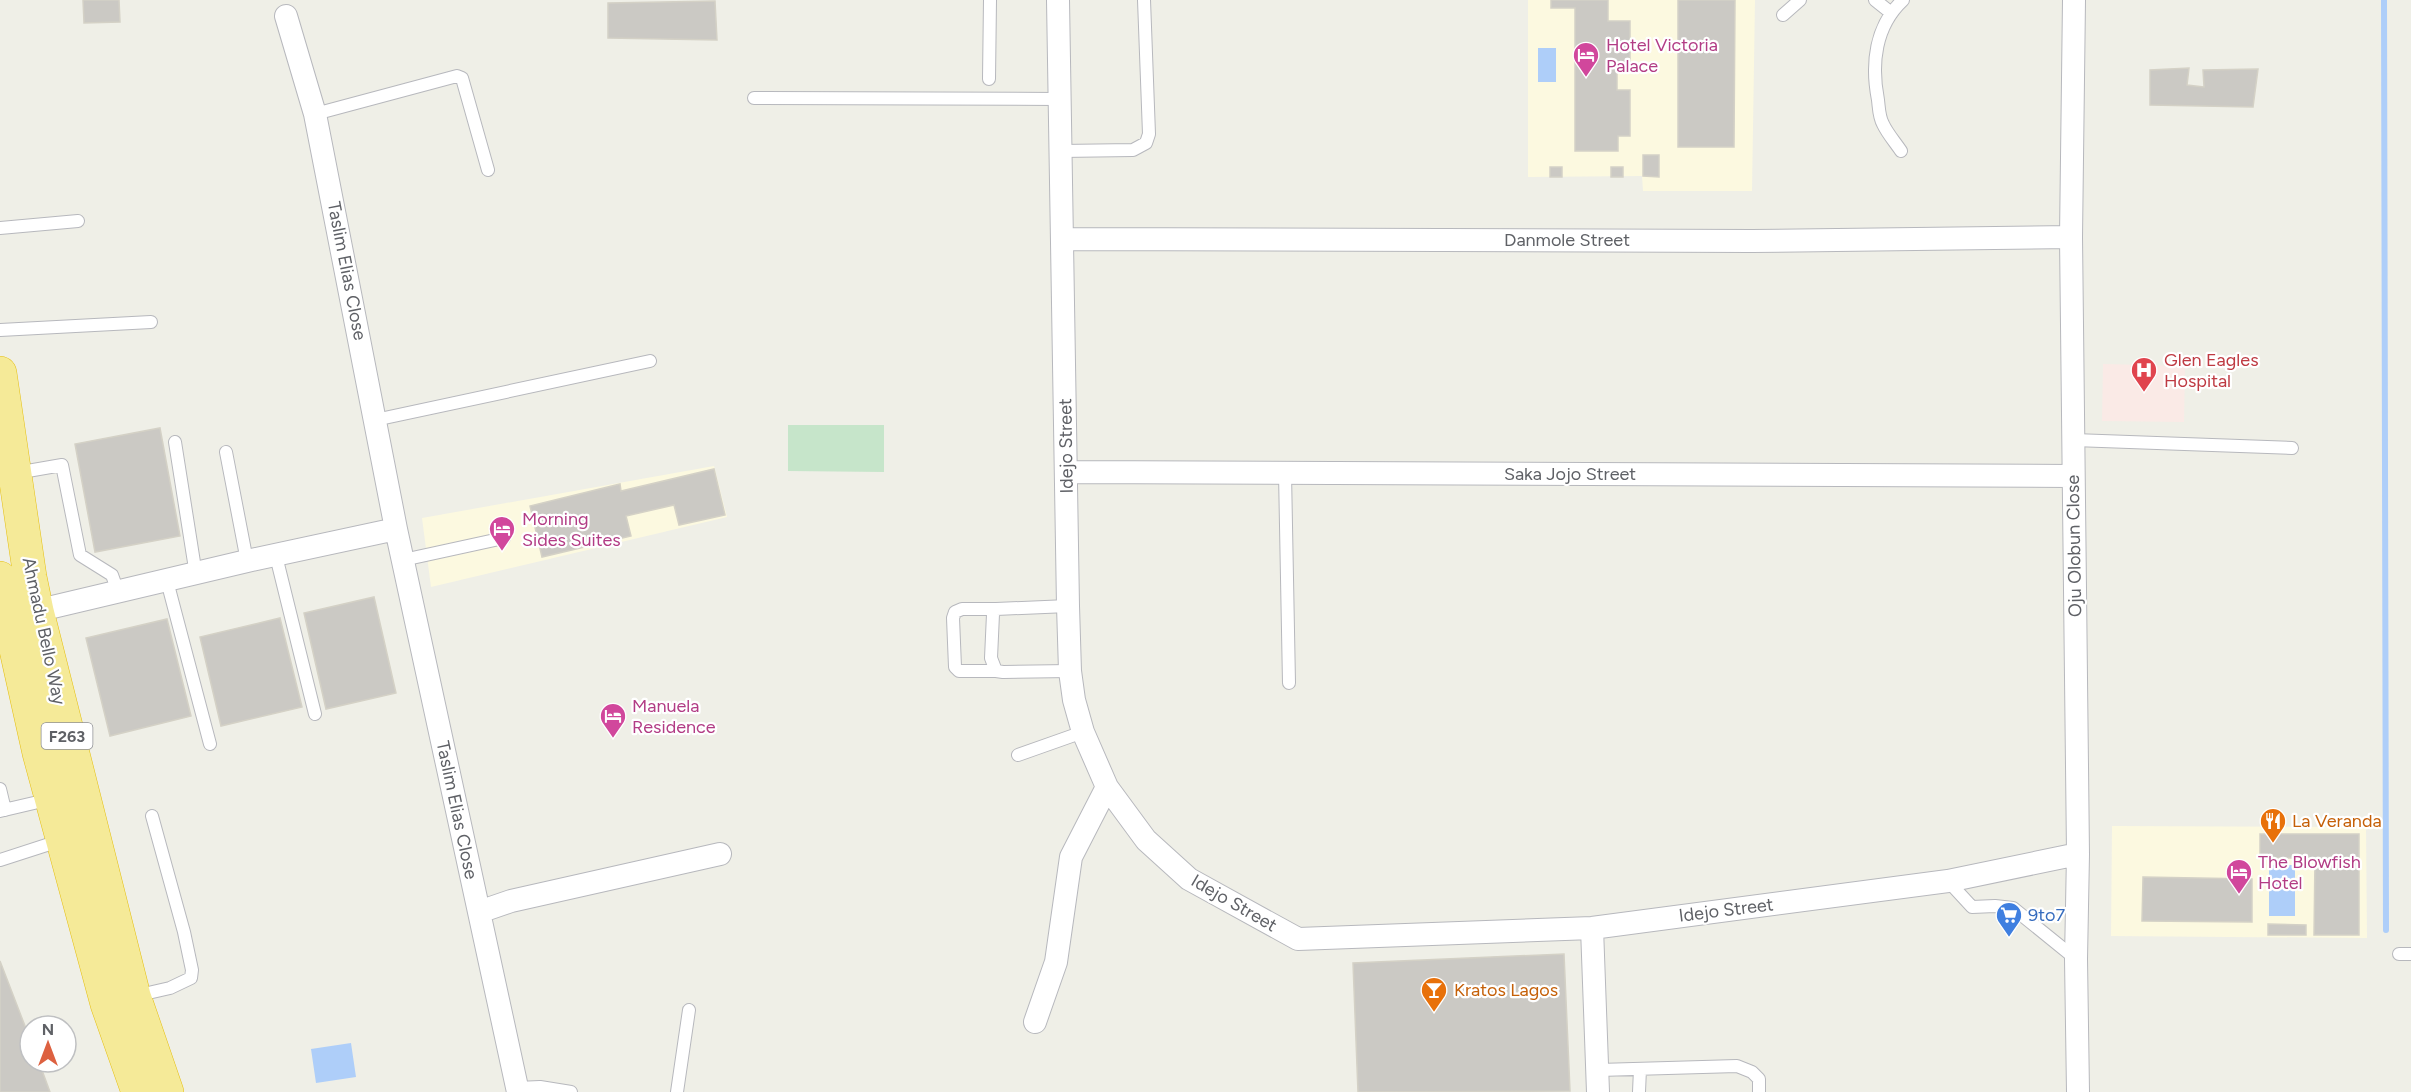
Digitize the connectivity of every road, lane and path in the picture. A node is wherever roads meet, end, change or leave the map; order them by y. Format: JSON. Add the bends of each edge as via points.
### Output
{"nodes":[{"id":1,"x":990,"y":0,"type":"edge"},
{"id":2,"x":1058,"y":0,"type":"edge"},
{"id":3,"x":1144,"y":0,"type":"edge"},
{"id":4,"x":1800,"y":0,"type":"edge"},
{"id":5,"x":1875,"y":0,"type":"edge"},
{"id":6,"x":1903,"y":0,"type":"edge"},
{"id":7,"x":2074,"y":0,"type":"edge"},
{"id":8,"x":1890,"y":12,"type":"junction"},
{"id":9,"x":1783,"y":15,"type":"dead end"},
{"id":10,"x":286,"y":16,"type":"dead end"},
{"id":11,"x":989,"y":79,"type":"dead end"},
{"id":12,"x":754,"y":98,"type":"dead end"},
{"id":13,"x":1060,"y":99,"type":"junction"},
{"id":14,"x":315,"y":114,"type":"junction"},
{"id":15,"x":1061,"y":151,"type":"junction"},
{"id":16,"x":1901,"y":151,"type":"dead end"},
{"id":17,"x":488,"y":170,"type":"dead end"},
{"id":18,"x":78,"y":221,"type":"dead end"},
{"id":19,"x":0,"y":228,"type":"edge"},
{"id":20,"x":2071,"y":237,"type":"junction"},
{"id":21,"x":1062,"y":239,"type":"junction"},
{"id":22,"x":151,"y":322,"type":"dead end"},
{"id":23,"x":0,"y":330,"type":"edge"},
{"id":24,"x":650,"y":361,"type":"dead end"},
{"id":25,"x":0,"y":373,"type":"edge"},
{"id":26,"x":375,"y":420,"type":"junction"},
{"id":27,"x":2074,"y":440,"type":"junction"},
{"id":28,"x":175,"y":442,"type":"dead end"},
{"id":29,"x":2292,"y":448,"type":"dead end"},
{"id":30,"x":226,"y":452,"type":"dead end"},
{"id":31,"x":1066,"y":472,"type":"junction"},
{"id":32,"x":1285,"y":472,"type":"junction"},
{"id":33,"x":15,"y":473,"type":"junction"},
{"id":34,"x":2073,"y":476,"type":"junction"},
{"id":35,"x":396,"y":529,"type":"junction"},
{"id":36,"x":504,"y":538,"type":"dead end"},
{"id":37,"x":276,"y":556,"type":"junction"},
{"id":38,"x":403,"y":560,"type":"junction"},
{"id":39,"x":247,"y":561,"type":"junction"},
{"id":40,"x":196,"y":575,"type":"junction"},
{"id":41,"x":0,"y":578,"type":"edge"},
{"id":42,"x":167,"y":581,"type":"junction"},
{"id":43,"x":117,"y":592,"type":"junction"},
{"id":44,"x":1068,"y":606,"type":"junction"},
{"id":45,"x":996,"y":609,"type":"junction"},
{"id":46,"x":15,"y":631,"type":"edge"},
{"id":47,"x":996,"y":671,"type":"junction"},
{"id":48,"x":1070,"y":672,"type":"junction"},
{"id":49,"x":1289,"y":683,"type":"dead end"},
{"id":50,"x":315,"y":714,"type":"dead end"},
{"id":51,"x":1083,"y":732,"type":"junction"},
{"id":52,"x":210,"y":744,"type":"dead end"},
{"id":53,"x":1018,"y":755,"type":"dead end"},
{"id":54,"x":1107,"y":787,"type":"junction"},
{"id":55,"x":0,"y":789,"type":"edge"},
{"id":56,"x":52,"y":799,"type":"junction"},
{"id":57,"x":3,"y":811,"type":"edge"},
{"id":58,"x":152,"y":816,"type":"dead end"},
{"id":59,"x":63,"y":840,"type":"junction"},
{"id":60,"x":720,"y":854,"type":"dead end"},
{"id":61,"x":2078,"y":854,"type":"junction"},
{"id":62,"x":0,"y":860,"type":"edge"},
{"id":63,"x":1948,"y":881,"type":"junction"},
{"id":64,"x":479,"y":912,"type":"junction"},
{"id":65,"x":1592,"y":928,"type":"junction"},
{"id":66,"x":2076,"y":959,"type":"junction"},
{"id":67,"x":134,"y":996,"type":"junction"},
{"id":68,"x":689,"y":1010,"type":"dead end"},
{"id":69,"x":1035,"y":1022,"type":"dead end"},
{"id":70,"x":1640,"y":1069,"type":"junction"},
{"id":71,"x":1598,"y":1081,"type":"edge"},
{"id":72,"x":517,"y":1090,"type":"edge"},
{"id":73,"x":138,"y":1092,"type":"edge"},
{"id":74,"x":167,"y":1092,"type":"edge"},
{"id":75,"x":571,"y":1092,"type":"edge"},
{"id":76,"x":677,"y":1092,"type":"edge"},
{"id":77,"x":1639,"y":1092,"type":"edge"},
{"id":78,"x":1759,"y":1092,"type":"edge"},
{"id":79,"x":2078,"y":1092,"type":"edge"}],
"edges":[{"from":1,"to":11,"type":"lane"},
{"from":2,"to":13,"type":"street","name":"Idejo Street"},
{"from":3,"to":15,"type":"lane","via":[[1149,134],[1146,143],[1132,150]]},
{"from":4,"to":9,"type":"lane"},
{"from":5,"to":8,"type":"lane"},
{"from":6,"to":8,"type":"lane"},
{"from":7,"to":20,"type":"street","name":"Oju Olobun Close"},
{"from":8,"to":16,"type":"lane","via":[[1880,32],[1876,88],[1882,122]]},
{"from":10,"to":14,"type":"street","name":"Taslim Elias Close"},
{"from":12,"to":13,"type":"lane"},
{"from":13,"to":15,"type":"street","name":"Idejo Street"},
{"from":14,"to":17,"type":"lane","via":[[457,76],[462,78]]},
{"from":14,"to":26,"type":"street","name":"Taslim Elias Close"},
{"from":15,"to":21,"type":"street","name":"Idejo Street"},
{"from":18,"to":19,"type":"lane"},
{"from":20,"to":21,"type":"street","name":"Danmole Street","via":[[1752,241]]},
{"from":20,"to":27,"type":"street","name":"Oju Olobun Close"},
{"from":21,"to":31,"type":"street","name":"Idejo Street"},
{"from":22,"to":23,"type":"lane"},
{"from":24,"to":26,"type":"lane"},
{"from":25,"to":33,"type":"highway","name":"Ahmadu Bello Way","number":"F263"},
{"from":26,"to":35,"type":"street","name":"Taslim Elias Close"},
{"from":27,"to":29,"type":"lane"},
{"from":27,"to":34,"type":"street","name":"Oju Olobun Close"},
{"from":28,"to":40,"type":"lane"},
{"from":30,"to":39,"type":"lane"},
{"from":31,"to":32,"type":"street","name":"Saka Jojo Street"},
{"from":31,"to":44,"type":"street","name":"Idejo Street"},
{"from":32,"to":34,"type":"street","name":"Saka Jojo Street"},
{"from":32,"to":49,"type":"lane"},
{"from":33,"to":43,"type":"lane","via":[[62,465],[80,555],[112,575]]},
{"from":33,"to":46,"type":"highway","name":"Ahmadu Bello Way","number":"F263","via":[[30,577]]},
{"from":34,"to":61,"type":"street","name":"Oju Olobun Close"},
{"from":35,"to":37,"type":"street"},
{"from":35,"to":38,"type":"street","name":"Taslim Elias Close"},
{"from":36,"to":38,"type":"lane"},
{"from":37,"to":39,"type":"street"},
{"from":37,"to":50,"type":"lane"},
{"from":38,"to":64,"type":"street","name":"Taslim Elias Close"},
{"from":39,"to":40,"type":"street"},
{"from":40,"to":42,"type":"street"},
{"from":41,"to":46,"type":"highway","name":"Ahmadu Bello Way","number":"F263"},
{"from":42,"to":43,"type":"street"},
{"from":42,"to":52,"type":"lane"},
{"from":43,"to":46,"type":"street"},
{"from":44,"to":45,"type":"lane"},
{"from":44,"to":48,"type":"street","name":"Idejo Street"},
{"from":45,"to":47,"type":"lane","via":[[991,658]]},
{"from":45,"to":47,"type":"lane","via":[[962,609],[953,618],[955,667],[959,672]]},
{"from":46,"to":56,"type":"highway","name":"Ahmadu Bello Way","number":"F263"},
{"from":46,"to":67,"type":"highway","name":"Ahmadu Bello Way","number":"F263","via":[[69,744]]},
{"from":47,"to":48,"type":"lane"},
{"from":48,"to":51,"type":"street","name":"Idejo Street"},
{"from":51,"to":53,"type":"lane"},
{"from":51,"to":54,"type":"street","name":"Idejo Street"},
{"from":54,"to":65,"type":"street","name":"Idejo Street","via":[[1146,840],[1189,879],[1298,939]]},
{"from":54,"to":69,"type":"street","via":[[1071,857],[1056,962]]},
{"from":55,"to":57,"type":"lane"},
{"from":56,"to":57,"type":"lane"},
{"from":56,"to":59,"type":"highway","name":"Ahmadu Bello Way","number":"F263"},
{"from":58,"to":67,"type":"lane","via":[[192,970],[191,978],[182,984]]},
{"from":59,"to":62,"type":"lane"},
{"from":59,"to":73,"type":"highway","name":"Ahmadu Bello Way","number":"F263","via":[[107,1004]]},
{"from":60,"to":64,"type":"street","via":[[511,901]]},
{"from":61,"to":63,"type":"street","name":"Idejo Street"},
{"from":61,"to":66,"type":"street","name":"Oju Olobun Close"},
{"from":63,"to":65,"type":"street","name":"Idejo Street"},
{"from":63,"to":66,"type":"lane","via":[[1972,907],[2006,906],[2019,912]]},
{"from":64,"to":72,"type":"street","name":"Taslim Elias Close"},
{"from":65,"to":71,"type":"street"},
{"from":66,"to":79,"type":"street","name":"Oju Olobun Close"},
{"from":67,"to":74,"type":"highway","name":"Ahmadu Bello Way","number":"F263"},
{"from":68,"to":76,"type":"lane"},
{"from":70,"to":71,"type":"lane"},
{"from":70,"to":77,"type":"lane"},
{"from":70,"to":78,"type":"lane","via":[[1737,1066],[1759,1079]]},
{"from":72,"to":75,"type":"lane","via":[[540,1087]]}]}
